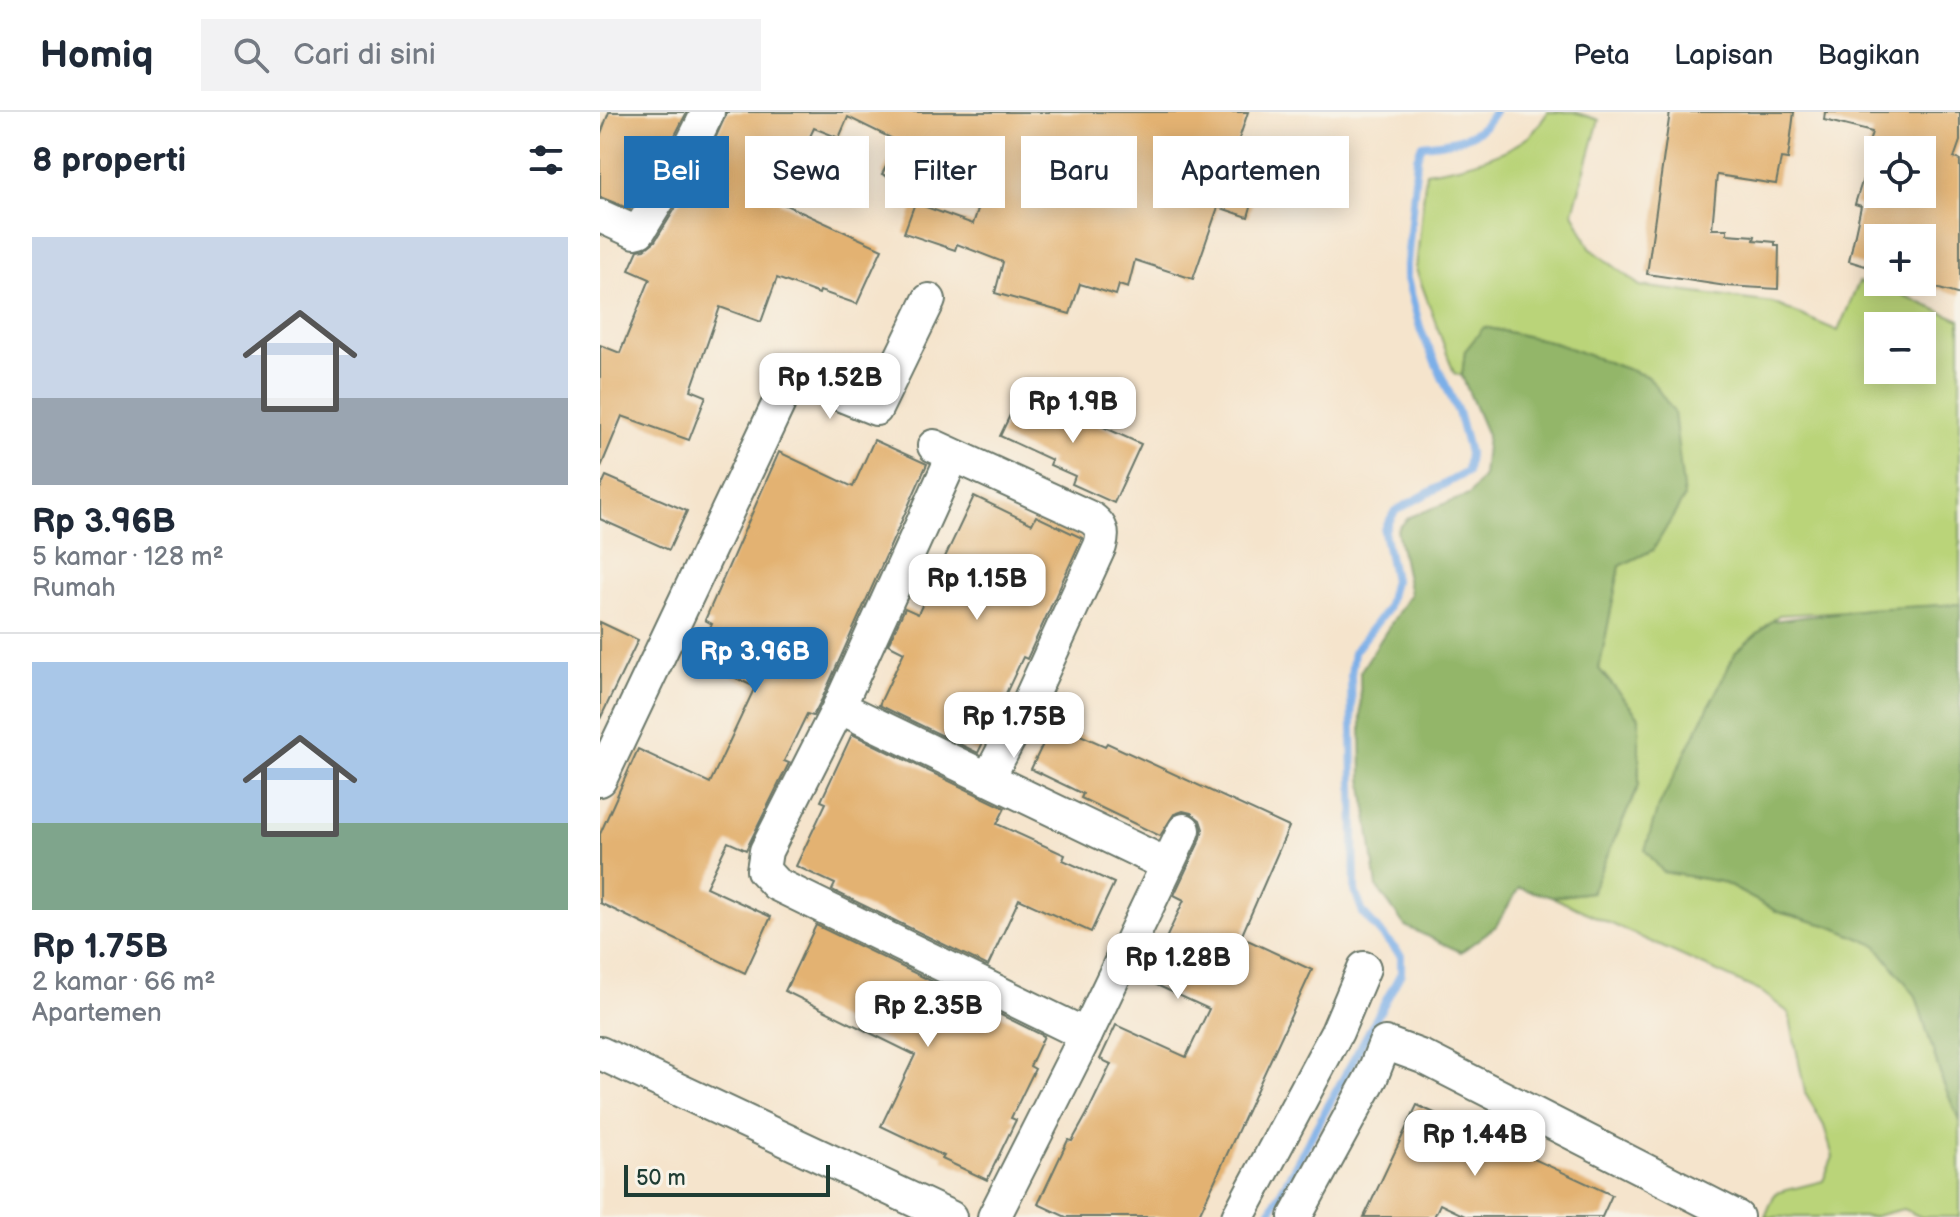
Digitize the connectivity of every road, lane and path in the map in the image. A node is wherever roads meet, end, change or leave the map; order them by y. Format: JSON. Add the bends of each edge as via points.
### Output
{"nodes":[{"id":1,"x":708,"y":112,"type":"edge"},
{"id":2,"x":600,"y":216,"type":"edge"},
{"id":3,"x":929,"y":300,"type":"dead end"},
{"id":4,"x":839,"y":707,"type":"junction"},
{"id":5,"x":988,"y":779,"type":"junction"},
{"id":6,"x":600,"y":780,"type":"edge"},
{"id":7,"x":1184,"y":830,"type":"dead end"},
{"id":8,"x":1166,"y":864,"type":"junction"},
{"id":9,"x":1364,"y":968,"type":"dead end"},
{"id":10,"x":1086,"y":1035,"type":"junction"},
{"id":11,"x":1362,"y":1038,"type":"junction"},
{"id":12,"x":600,"y":1053,"type":"edge"},
{"id":13,"x":950,"y":1217,"type":"edge"},
{"id":14,"x":994,"y":1217,"type":"edge"},
{"id":15,"x":1238,"y":1217,"type":"edge"},
{"id":16,"x":1295,"y":1217,"type":"edge"},
{"id":17,"x":1737,"y":1217,"type":"edge"}],
"edges":[{"from":1,"to":2,"type":"street","via":[[639,231]]},
{"from":3,"to":6,"type":"street","via":[[876,409],[814,384],[796,383],[784,392]]},
{"from":4,"to":5,"type":"street"},
{"from":4,"to":5,"type":"street","via":[[944,451],[1091,518],[1103,537]]},
{"from":4,"to":10,"type":"street","via":[[766,851],[763,870],[776,884]]},
{"from":5,"to":8,"type":"street"},
{"from":7,"to":8,"type":"street"},
{"from":8,"to":10,"type":"street"},
{"from":9,"to":11,"type":"street"},
{"from":10,"to":14,"type":"street"},
{"from":11,"to":15,"type":"street"},
{"from":11,"to":16,"type":"street","via":[[1372,1076]]},
{"from":11,"to":17,"type":"street","via":[[1423,1057]]},
{"from":12,"to":13,"type":"street"}]}
